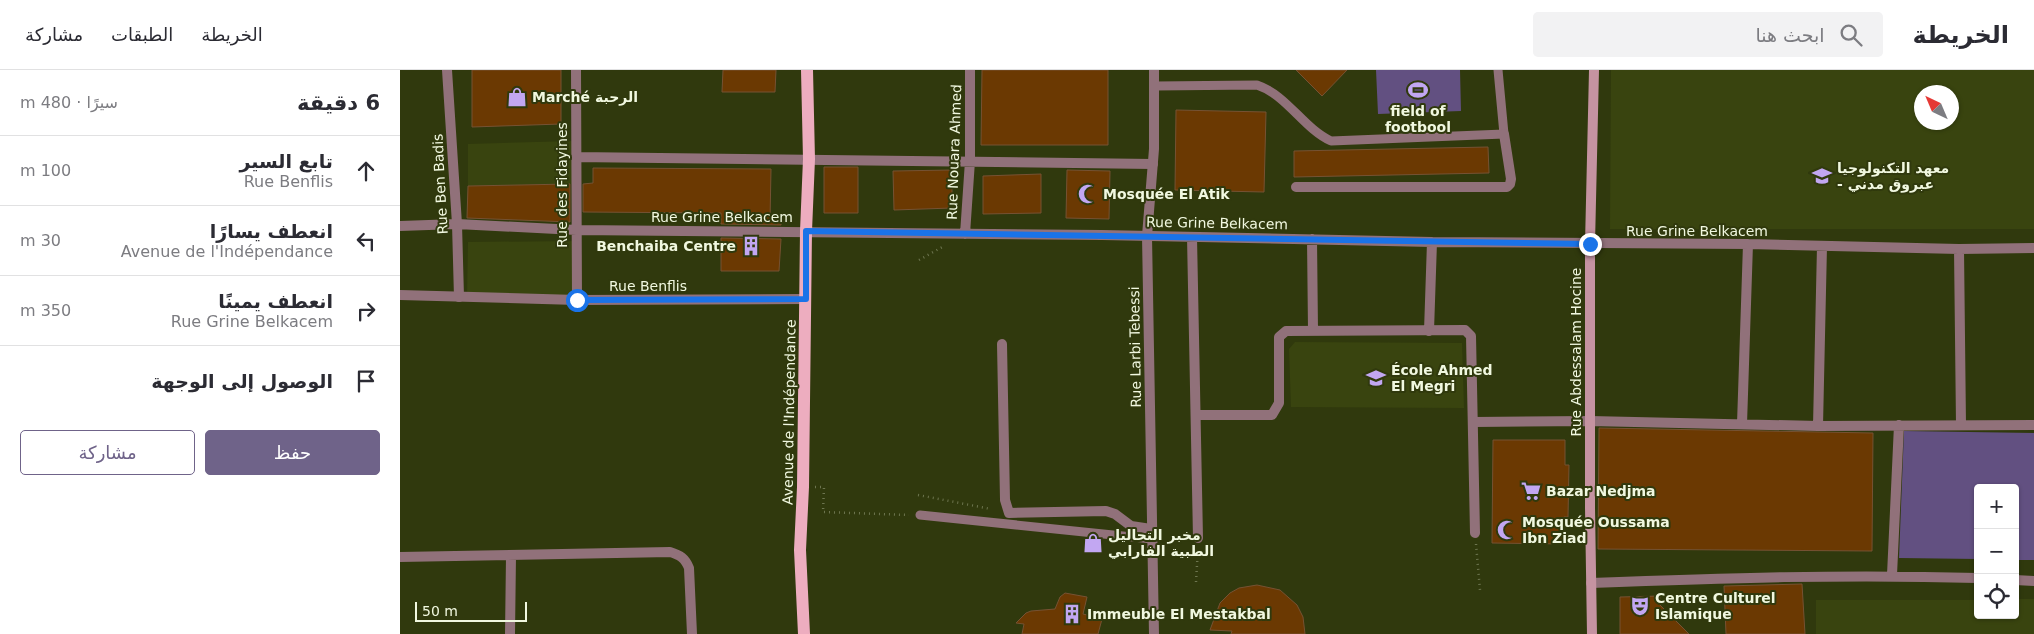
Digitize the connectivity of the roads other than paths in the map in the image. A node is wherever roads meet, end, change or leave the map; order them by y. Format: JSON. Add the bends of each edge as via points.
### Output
{"nodes":[{"id":1,"x":447,"y":70,"type":"edge"},
{"id":2,"x":576,"y":70,"type":"edge"},
{"id":3,"x":807,"y":70,"type":"edge"},
{"id":4,"x":970,"y":70,"type":"edge"},
{"id":5,"x":1154,"y":70,"type":"edge"},
{"id":6,"x":1498,"y":70,"type":"edge"},
{"id":7,"x":1594,"y":70,"type":"edge"},
{"id":8,"x":1155,"y":86,"type":"junction"},
{"id":9,"x":1504,"y":134,"type":"junction"},
{"id":10,"x":576,"y":157,"type":"junction"},
{"id":11,"x":810,"y":159,"type":"junction"},
{"id":12,"x":970,"y":161,"type":"junction"},
{"id":13,"x":1152,"y":164,"type":"junction"},
{"id":14,"x":1296,"y":187,"type":"dead end"},
{"id":15,"x":457,"y":224,"type":"junction"},
{"id":16,"x":400,"y":226,"type":"edge"},
{"id":17,"x":576,"y":230,"type":"junction"},
{"id":18,"x":806,"y":231,"type":"junction"},
{"id":19,"x":965,"y":234,"type":"junction"},
{"id":20,"x":1147,"y":236,"type":"junction"},
{"id":21,"x":1192,"y":237,"type":"junction"},
{"id":22,"x":1312,"y":240,"type":"junction"},
{"id":23,"x":1432,"y":242,"type":"junction"},
{"id":24,"x":1590,"y":244,"type":"junction"},
{"id":25,"x":1748,"y":244,"type":"junction"},
{"id":26,"x":1822,"y":246,"type":"junction"},
{"id":27,"x":2034,"y":248,"type":"edge"},
{"id":28,"x":1959,"y":249,"type":"junction"},
{"id":29,"x":400,"y":295,"type":"edge"},
{"id":30,"x":459,"y":296,"type":"junction"},
{"id":31,"x":806,"y":299,"type":"junction"},
{"id":32,"x":577,"y":300,"type":"junction"},
{"id":33,"x":1313,"y":330,"type":"junction"},
{"id":34,"x":1429,"y":331,"type":"junction"},
{"id":35,"x":1002,"y":344,"type":"dead end"},
{"id":36,"x":1196,"y":415,"type":"junction"},
{"id":37,"x":1590,"y":421,"type":"junction"},
{"id":38,"x":1474,"y":422,"type":"junction"},
{"id":39,"x":1742,"y":424,"type":"junction"},
{"id":40,"x":1899,"y":425,"type":"junction"},
{"id":41,"x":1961,"y":425,"type":"junction"},
{"id":42,"x":2034,"y":425,"type":"edge"},
{"id":43,"x":1818,"y":426,"type":"junction"},
{"id":44,"x":920,"y":515,"type":"road end"},
{"id":45,"x":1475,"y":533,"type":"road end"},
{"id":46,"x":1151,"y":534,"type":"junction"},
{"id":47,"x":1198,"y":538,"type":"road end"},
{"id":48,"x":511,"y":556,"type":"junction"},
{"id":49,"x":400,"y":557,"type":"edge"},
{"id":50,"x":1892,"y":575,"type":"junction"},
{"id":51,"x":1974,"y":578,"type":"edge"},
{"id":52,"x":2019,"y":580,"type":"edge"},
{"id":53,"x":2034,"y":581,"type":"edge"},
{"id":54,"x":1591,"y":582,"type":"junction"},
{"id":55,"x":1154,"y":629,"type":"edge"},
{"id":56,"x":510,"y":634,"type":"edge"},
{"id":57,"x":692,"y":634,"type":"edge"},
{"id":58,"x":804,"y":634,"type":"edge"},
{"id":59,"x":1149,"y":634,"type":"edge"},
{"id":60,"x":1592,"y":634,"type":"edge"}],
"edges":[{"from":1,"to":15,"type":"street","name":"Rue Ben Badis"},
{"from":2,"to":10,"type":"street","name":"Rue des Fidayines"},
{"from":3,"to":11,"type":"main road","name":"Avenue de l'Indépendance"},
{"from":4,"to":12,"type":"street","name":"Rue Nouara Ahmed"},
{"from":5,"to":8,"type":"street","name":"Rue Larbi Tebessi"},
{"from":6,"to":9,"type":"lane"},
{"from":7,"to":24,"type":"main road","name":"Rue Abdessalam Hocine"},
{"from":8,"to":9,"type":"lane","via":[[1257,85],[1269,90],[1318,134],[1331,141]]},
{"from":8,"to":13,"type":"street","name":"Rue Larbi Tebessi"},
{"from":9,"to":14,"type":"street","via":[[1511,179],[1507,187]]},
{"from":10,"to":11,"type":"street"},
{"from":10,"to":17,"type":"street","name":"Rue des Fidayines"},
{"from":11,"to":12,"type":"street"},
{"from":11,"to":18,"type":"main road","name":"Avenue de l'Indépendance"},
{"from":12,"to":13,"type":"street"},
{"from":12,"to":19,"type":"street","name":"Rue Nouara Ahmed"},
{"from":13,"to":20,"type":"street","name":"Rue Larbi Tebessi"},
{"from":15,"to":16,"type":"street","name":"Rue Grine Belkacem"},
{"from":15,"to":17,"type":"street","name":"Rue Grine Belkacem"},
{"from":15,"to":30,"type":"street","name":"Rue Ben Badis"},
{"from":17,"to":18,"type":"street","name":"Rue Grine Belkacem"},
{"from":17,"to":32,"type":"street","name":"Rue des Fidayines"},
{"from":18,"to":19,"type":"street","name":"Rue Grine Belkacem"},
{"from":18,"to":31,"type":"main road","name":"Avenue de l'Indépendance"},
{"from":19,"to":20,"type":"street","name":"Rue Grine Belkacem"},
{"from":20,"to":21,"type":"street","name":"Rue Grine Belkacem"},
{"from":20,"to":46,"type":"street","name":"Rue Larbi Tebessi"},
{"from":21,"to":22,"type":"street","name":"Rue Grine Belkacem"},
{"from":21,"to":36,"type":"street"},
{"from":22,"to":23,"type":"street","name":"Rue Grine Belkacem"},
{"from":22,"to":33,"type":"street"},
{"from":23,"to":24,"type":"street","name":"Rue Grine Belkacem"},
{"from":23,"to":34,"type":"street"},
{"from":24,"to":25,"type":"street","name":"Rue Grine Belkacem"},
{"from":24,"to":37,"type":"main road","name":"Rue Abdessalam Hocine"},
{"from":25,"to":26,"type":"street","name":"Rue Grine Belkacem"},
{"from":25,"to":39,"type":"street"},
{"from":26,"to":28,"type":"street","name":"Rue Grine Belkacem"},
{"from":26,"to":43,"type":"street"},
{"from":27,"to":28,"type":"street","name":"Rue Grine Belkacem"},
{"from":28,"to":41,"type":"street"},
{"from":29,"to":30,"type":"street","name":"Rue Benflis"},
{"from":30,"to":32,"type":"street","name":"Rue Benflis"},
{"from":31,"to":32,"type":"street","name":"Rue Benflis"},
{"from":31,"to":58,"type":"main road","name":"Avenue de l'Indépendance","via":[[800,550]]},
{"from":33,"to":34,"type":"street"},
{"from":33,"to":36,"type":"street","via":[[1286,331],[1279,335],[1279,403],[1272,415]]},
{"from":34,"to":38,"type":"street","via":[[1462,330],[1470,333]]},
{"from":35,"to":46,"type":"street","via":[[1004,500],[1009,513],[1106,510]]},
{"from":36,"to":47,"type":"street"},
{"from":37,"to":38,"type":"street"},
{"from":37,"to":39,"type":"street"},
{"from":37,"to":54,"type":"main road","name":"Rue Abdessalam Hocine"},
{"from":38,"to":45,"type":"street"},
{"from":39,"to":43,"type":"street"},
{"from":40,"to":41,"type":"street"},
{"from":40,"to":43,"type":"street"},
{"from":40,"to":50,"type":"street"},
{"from":41,"to":42,"type":"street"},
{"from":44,"to":46,"type":"lane"},
{"from":46,"to":55,"type":"street","name":"Rue Larbi Tebessi"},
{"from":48,"to":49,"type":"street"},
{"from":48,"to":56,"type":"street"},
{"from":48,"to":57,"type":"street","via":[[678,554],[689,568]]},
{"from":50,"to":51,"type":"street"},
{"from":50,"to":54,"type":"street"},
{"from":52,"to":53,"type":"street"},
{"from":54,"to":60,"type":"main road","name":"Rue Abdessalam Hocine"},
{"from":55,"to":59,"type":"street","name":"Rue Larbi Tebessi"}]}
